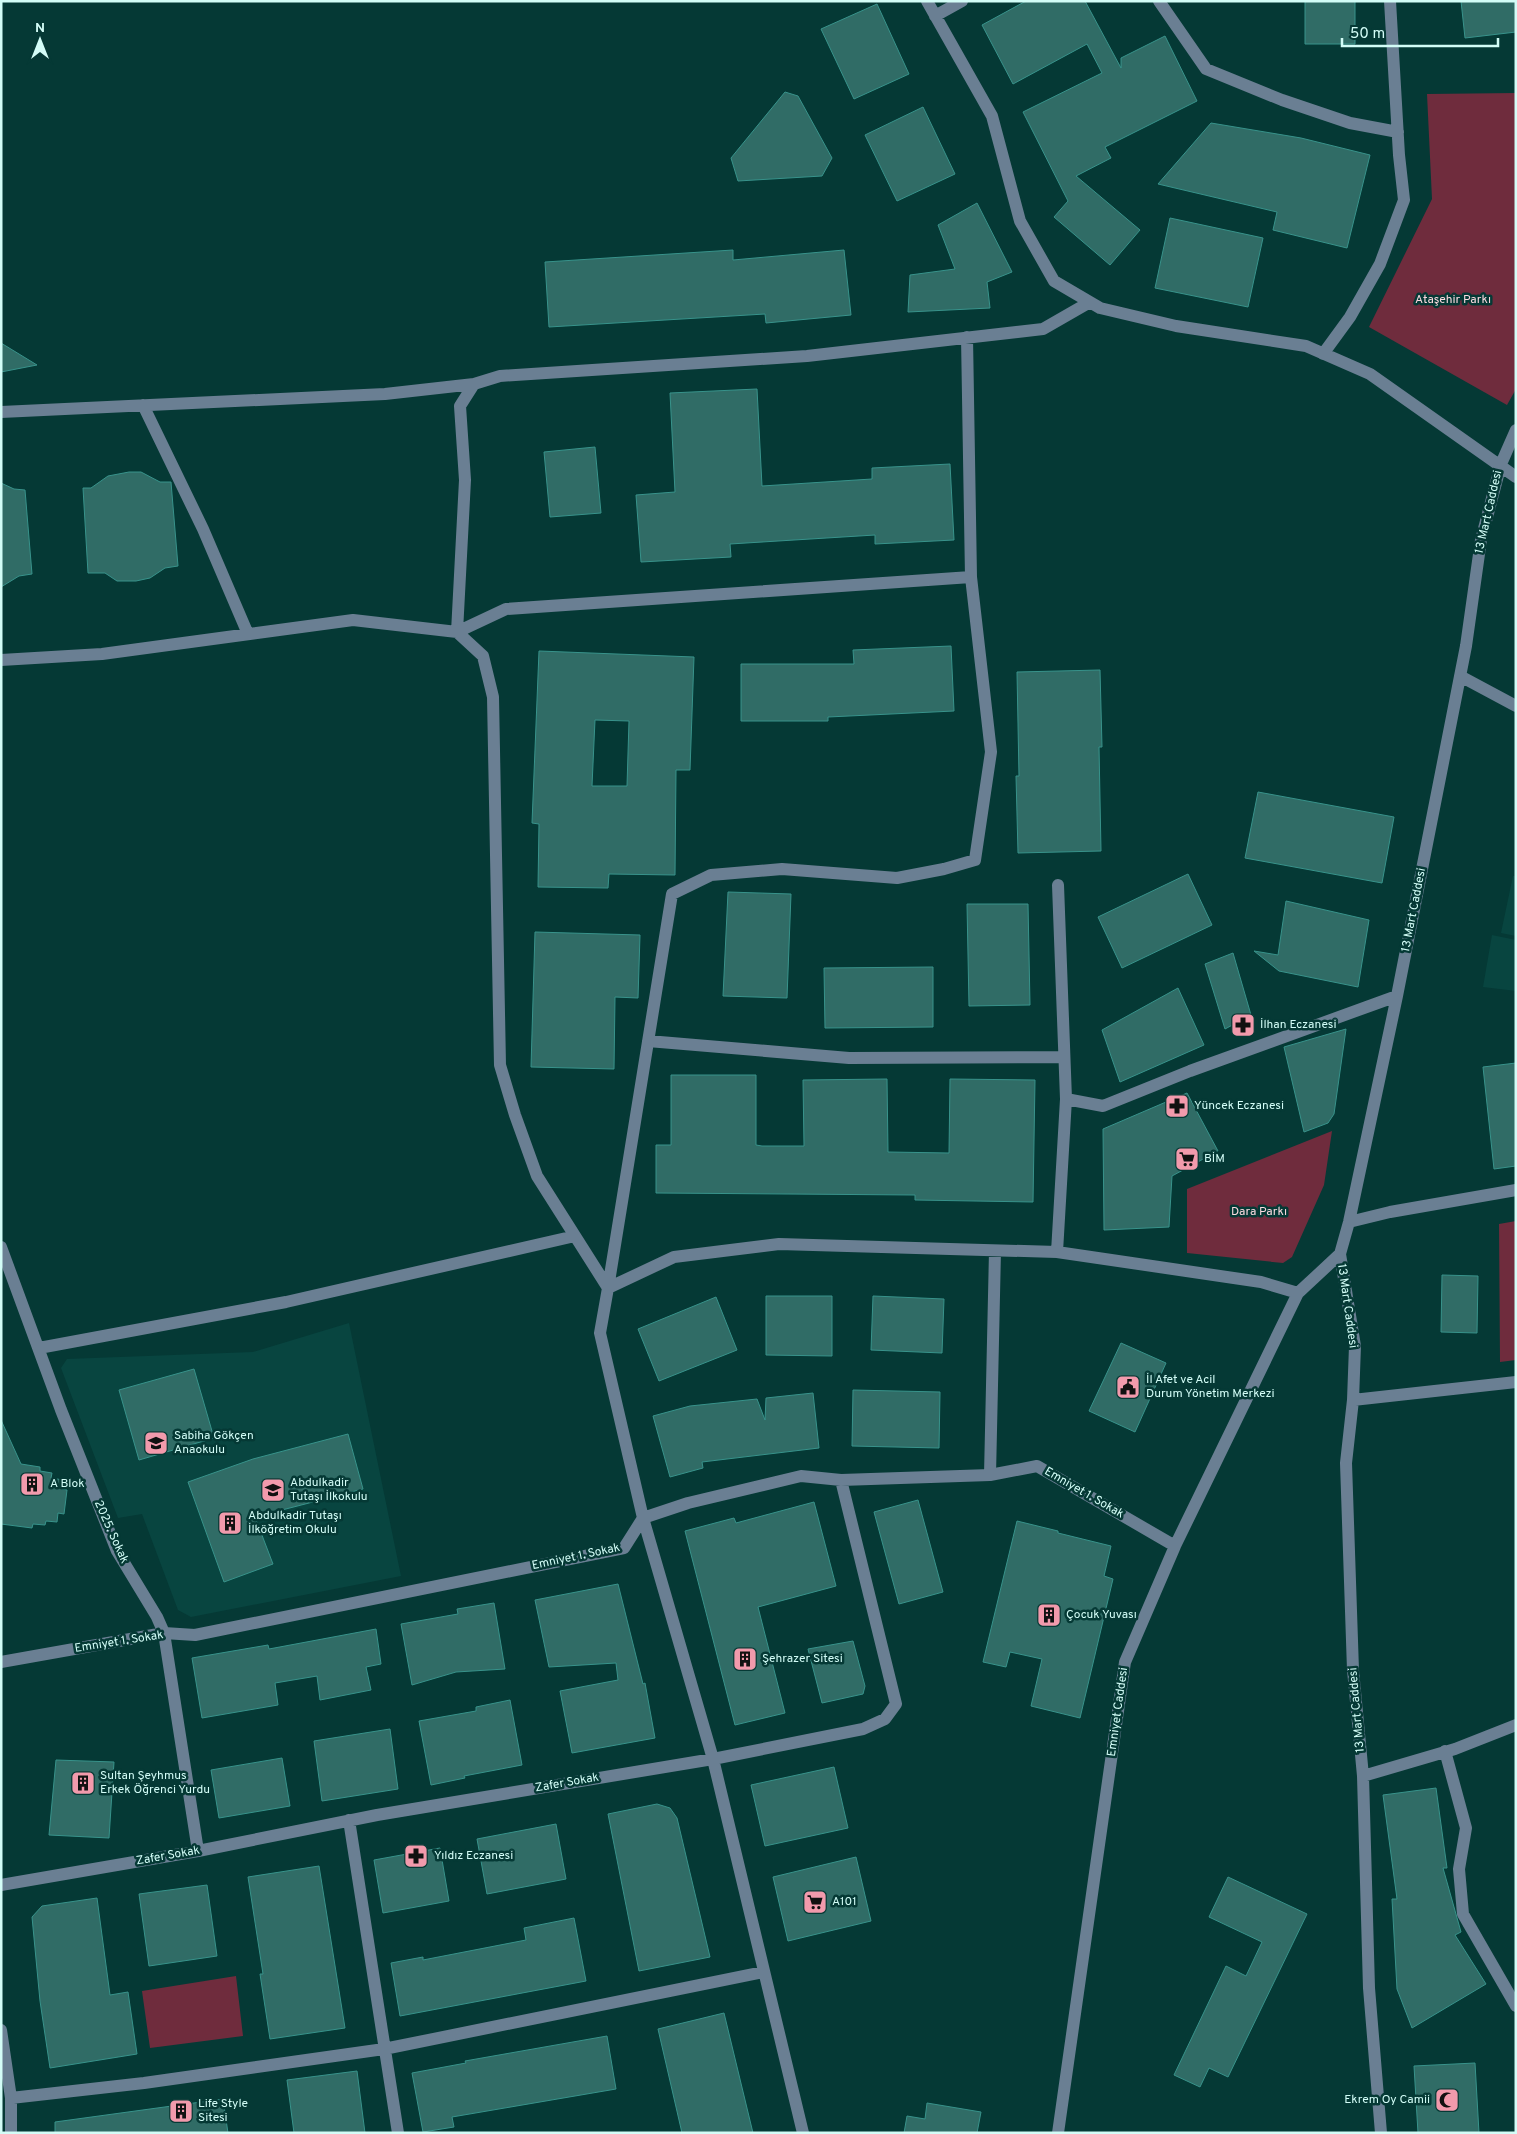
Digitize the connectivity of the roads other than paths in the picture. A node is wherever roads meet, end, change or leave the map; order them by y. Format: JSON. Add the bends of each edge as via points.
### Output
{"nodes":[{"id":1,"x":927,"y":1,"type":"edge"},
{"id":2,"x":962,"y":1,"type":"edge"},
{"id":3,"x":1159,"y":1,"type":"edge"},
{"id":4,"x":1390,"y":1,"type":"edge"},
{"id":5,"x":935,"y":16,"type":"junction"},
{"id":6,"x":1398,"y":132,"type":"junction"},
{"id":7,"x":1090,"y":302,"type":"junction"},
{"id":8,"x":967,"y":338,"type":"junction"},
{"id":9,"x":1323,"y":354,"type":"junction"},
{"id":10,"x":474,"y":384,"type":"junction"},
{"id":11,"x":143,"y":406,"type":"junction"},
{"id":12,"x":1,"y":412,"type":"edge"},
{"id":13,"x":1516,"y":430,"type":"edge"},
{"id":14,"x":1500,"y":464,"type":"junction"},
{"id":15,"x":1516,"y":477,"type":"edge"},
{"id":16,"x":971,"y":576,"type":"junction"},
{"id":17,"x":457,"y":632,"type":"junction"},
{"id":18,"x":248,"y":634,"type":"junction"},
{"id":19,"x":1,"y":660,"type":"edge"},
{"id":20,"x":1460,"y":676,"type":"junction"},
{"id":21,"x":1516,"y":706,"type":"edge"},
{"id":22,"x":1058,"y":885,"type":"dead end"},
{"id":23,"x":1398,"y":996,"type":"junction"},
{"id":24,"x":648,"y":1042,"type":"junction"},
{"id":25,"x":1064,"y":1057,"type":"junction"},
{"id":26,"x":1066,"y":1099,"type":"junction"},
{"id":27,"x":1516,"y":1190,"type":"edge"},
{"id":28,"x":1349,"y":1222,"type":"junction"},
{"id":29,"x":575,"y":1236,"type":"junction"},
{"id":30,"x":1,"y":1247,"type":"edge"},
{"id":31,"x":995,"y":1251,"type":"junction"},
{"id":32,"x":1057,"y":1252,"type":"junction"},
{"id":33,"x":1340,"y":1254,"type":"junction"},
{"id":34,"x":608,"y":1288,"type":"junction"},
{"id":35,"x":1298,"y":1293,"type":"junction"},
{"id":36,"x":39,"y":1348,"type":"junction"},
{"id":37,"x":1516,"y":1382,"type":"edge"},
{"id":38,"x":1353,"y":1400,"type":"junction"},
{"id":39,"x":990,"y":1476,"type":"junction"},
{"id":40,"x":841,"y":1480,"type":"junction"},
{"id":41,"x":643,"y":1518,"type":"junction"},
{"id":42,"x":1175,"y":1546,"type":"junction"},
{"id":43,"x":164,"y":1633,"type":"junction"},
{"id":44,"x":1,"y":1662,"type":"edge"},
{"id":45,"x":1516,"y":1725,"type":"edge"},
{"id":46,"x":1445,"y":1751,"type":"junction"},
{"id":47,"x":713,"y":1759,"type":"junction"},
{"id":48,"x":1362,"y":1776,"type":"junction"},
{"id":49,"x":349,"y":1820,"type":"junction"},
{"id":50,"x":198,"y":1851,"type":"junction"},
{"id":51,"x":1,"y":1885,"type":"edge"},
{"id":52,"x":764,"y":1972,"type":"junction"},
{"id":53,"x":1516,"y":2006,"type":"edge"},
{"id":54,"x":1,"y":2030,"type":"edge"},
{"id":55,"x":384,"y":2049,"type":"junction"},
{"id":56,"x":11,"y":2098,"type":"junction"},
{"id":57,"x":11,"y":2133,"type":"edge"},
{"id":58,"x":398,"y":2133,"type":"edge"},
{"id":59,"x":802,"y":2133,"type":"edge"},
{"id":60,"x":1058,"y":2133,"type":"edge"},
{"id":61,"x":1381,"y":2133,"type":"edge"}],
"edges":[{"from":1,"to":5,"type":"street"},
{"from":2,"to":5,"type":"street"},
{"from":3,"to":6,"type":"street","via":[[1206,69],[1350,123]]},
{"from":4,"to":6,"type":"street"},
{"from":5,"to":7,"type":"street","via":[[992,116],[1020,221],[1054,281]]},
{"from":6,"to":9,"type":"street","via":[[1404,200],[1380,264],[1350,317]]},
{"from":7,"to":8,"type":"street","via":[[1042,329]]},
{"from":7,"to":9,"type":"street","via":[[1100,308],[1176,326],[1306,346]]},
{"from":8,"to":10,"type":"street","via":[[807,356],[500,376]]},
{"from":8,"to":16,"type":"street"},
{"from":9,"to":14,"type":"street","via":[[1370,374]]},
{"from":10,"to":11,"type":"street","via":[[385,394]]},
{"from":10,"to":17,"type":"street","via":[[460,406],[465,480]]},
{"from":11,"to":12,"type":"street"},
{"from":11,"to":18,"type":"street","via":[[203,529]]},
{"from":13,"to":14,"type":"street","name":"13 Mart Caddesi"},
{"from":14,"to":15,"type":"street"},
{"from":14,"to":20,"type":"street","name":"13 Mart Caddesi","via":[[1481,540]]},
{"from":16,"to":17,"type":"street","via":[[506,610]]},
{"from":16,"to":24,"type":"street","via":[[991,752],[975,860],[896,878],[782,869],[711,875],[672,894]]},
{"from":17,"to":18,"type":"street","via":[[353,620]]},
{"from":17,"to":29,"type":"street","via":[[483,656],[493,697],[500,1065],[537,1176]]},
{"from":18,"to":19,"type":"street","via":[[102,654]]},
{"from":20,"to":21,"type":"street"},
{"from":20,"to":23,"type":"street","name":"13 Mart Caddesi"},
{"from":22,"to":25,"type":"street"},
{"from":23,"to":26,"type":"street","via":[[1103,1106]]},
{"from":23,"to":28,"type":"street","name":"13 Mart Caddesi"},
{"from":24,"to":25,"type":"street","via":[[850,1058]]},
{"from":24,"to":34,"type":"street"},
{"from":25,"to":26,"type":"street"},
{"from":26,"to":32,"type":"street"},
{"from":27,"to":28,"type":"street"},
{"from":28,"to":33,"type":"street","name":"13 Mart Caddesi"},
{"from":29,"to":34,"type":"street"},
{"from":29,"to":36,"type":"street","via":[[286,1302]]},
{"from":30,"to":36,"type":"street","name":"2025. Sokak"},
{"from":31,"to":32,"type":"street"},
{"from":31,"to":34,"type":"street","via":[[779,1244],[674,1257]]},
{"from":31,"to":39,"type":"street"},
{"from":32,"to":35,"type":"street","via":[[1261,1282]]},
{"from":33,"to":35,"type":"street","name":"Emniyet Caddesi"},
{"from":33,"to":38,"type":"street","name":"13 Mart Caddesi","via":[[1354,1346]]},
{"from":34,"to":41,"type":"street","via":[[600,1332]]},
{"from":35,"to":42,"type":"street","name":"Emniyet Caddesi"},
{"from":36,"to":43,"type":"street","name":"2025. Sokak","via":[[117,1552]]},
{"from":37,"to":38,"type":"street"},
{"from":38,"to":48,"type":"street","name":"13 Mart Caddesi","via":[[1346,1463],[1353,1670]]},
{"from":39,"to":40,"type":"street","name":"Emniyet 1. Sokak"},
{"from":39,"to":42,"type":"street","name":"Emniyet 1. Sokak","via":[[1037,1466]]},
{"from":40,"to":41,"type":"street","name":"Emniyet 1. Sokak","via":[[801,1476],[688,1502]]},
{"from":40,"to":47,"type":"street","name":"Zafer Sokak","via":[[896,1704],[885,1719],[863,1729]]},
{"from":41,"to":43,"type":"street","name":"Emniyet 1. Sokak","via":[[624,1548],[195,1635]]},
{"from":41,"to":47,"type":"street"},
{"from":42,"to":60,"type":"street","name":"Emniyet Caddesi","via":[[1125,1662]]},
{"from":43,"to":44,"type":"street","name":"Emniyet 1. Sokak"},
{"from":43,"to":50,"type":"street","name":"2025. Sokak"},
{"from":45,"to":46,"type":"street"},
{"from":46,"to":48,"type":"street"},
{"from":46,"to":53,"type":"street","via":[[1466,1828],[1459,1869],[1463,1914]]},
{"from":47,"to":49,"type":"street","name":"Zafer Sokak"},
{"from":47,"to":52,"type":"street"},
{"from":48,"to":61,"type":"street","name":"13 Mart Caddesi","via":[[1369,1988]]},
{"from":49,"to":50,"type":"street","name":"Zafer Sokak"},
{"from":49,"to":55,"type":"street"},
{"from":50,"to":51,"type":"street","name":"Zafer Sokak"},
{"from":52,"to":55,"type":"street"},
{"from":52,"to":59,"type":"street"},
{"from":54,"to":56,"type":"street"},
{"from":55,"to":56,"type":"street"},
{"from":55,"to":58,"type":"street"},
{"from":56,"to":57,"type":"street"}]}
